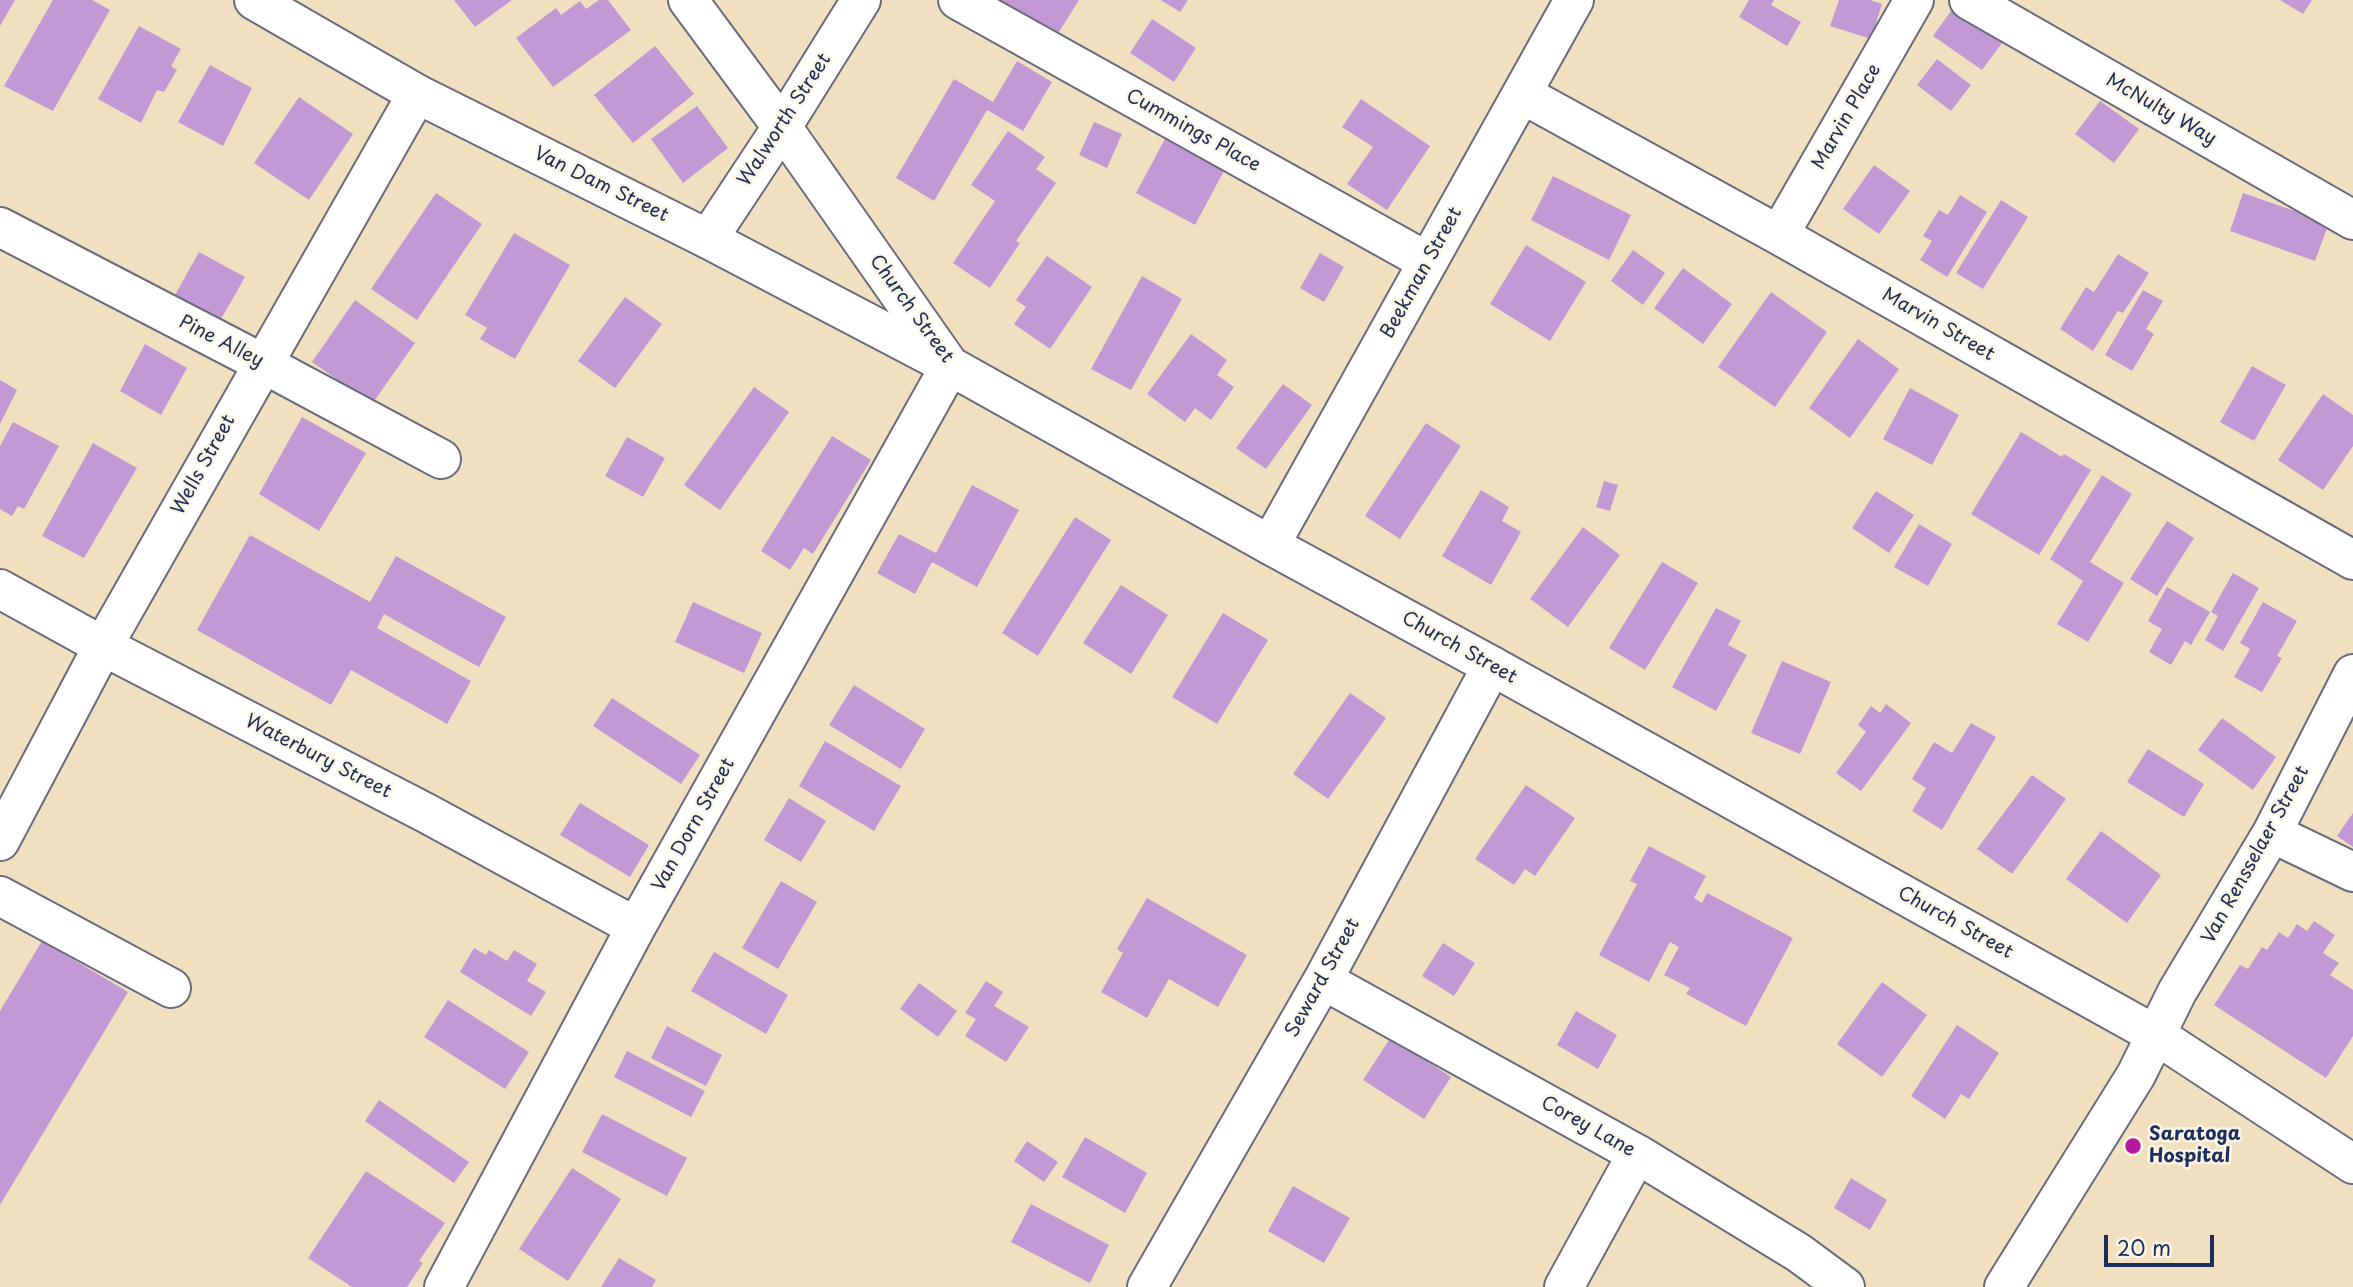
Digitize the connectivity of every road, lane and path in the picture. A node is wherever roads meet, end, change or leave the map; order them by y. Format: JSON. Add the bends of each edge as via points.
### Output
{"nodes":[{"id":1,"x":688,"y":0,"type":"edge"},
{"id":2,"x":861,"y":0,"type":"edge"},
{"id":3,"x":958,"y":0,"type":"edge"},
{"id":4,"x":1574,"y":0,"type":"edge"},
{"id":5,"x":1914,"y":0,"type":"edge"},
{"id":6,"x":1969,"y":0,"type":"edge"},
{"id":7,"x":273,"y":5,"type":"edge"},
{"id":8,"x":417,"y":94,"type":"junction"},
{"id":9,"x":1522,"y":94,"type":"junction"},
{"id":10,"x":782,"y":127,"type":"junction"},
{"id":11,"x":2353,"y":220,"type":"edge"},
{"id":12,"x":0,"y":227,"type":"edge"},
{"id":13,"x":1779,"y":234,"type":"junction"},
{"id":14,"x":708,"y":239,"type":"junction"},
{"id":15,"x":1428,"y":262,"type":"junction"},
{"id":16,"x":262,"y":363,"type":"junction"},
{"id":17,"x":950,"y":366,"type":"junction"},
{"id":18,"x":442,"y":459,"type":"dead end"},
{"id":19,"x":1270,"y":545,"type":"junction"},
{"id":20,"x":2353,"y":560,"type":"edge"},
{"id":21,"x":0,"y":589,"type":"edge"},
{"id":22,"x":103,"y":646,"type":"junction"},
{"id":23,"x":1492,"y":666,"type":"junction"},
{"id":24,"x":2353,"y":674,"type":"edge"},
{"id":25,"x":2272,"y":833,"type":"junction"},
{"id":26,"x":0,"y":841,"type":"edge"},
{"id":27,"x":2353,"y":872,"type":"edge"},
{"id":28,"x":0,"y":896,"type":"edge"},
{"id":29,"x":636,"y":927,"type":"junction"},
{"id":30,"x":1323,"y":980,"type":"junction"},
{"id":31,"x":171,"y":988,"type":"dead end"},
{"id":32,"x":2156,"y":1035,"type":"junction"},
{"id":33,"x":1637,"y":1154,"type":"junction"},
{"id":34,"x":2353,"y":1164,"type":"edge"},
{"id":35,"x":444,"y":1287,"type":"edge"},
{"id":36,"x":1147,"y":1287,"type":"edge"},
{"id":37,"x":1564,"y":1287,"type":"edge"},
{"id":38,"x":1845,"y":1287,"type":"edge"},
{"id":39,"x":2004,"y":1287,"type":"edge"}],
"edges":[{"from":1,"to":10,"type":"street","name":"Church Street"},
{"from":2,"to":10,"type":"street","name":"Walworth Street"},
{"from":3,"to":15,"type":"street","name":"Cummings Place"},
{"from":4,"to":9,"type":"street","name":"Beekman Street"},
{"from":5,"to":13,"type":"street","name":"Marvin Place"},
{"from":6,"to":11,"type":"street","name":"McNulty Way"},
{"from":7,"to":8,"type":"street","name":"Van Dam Street"},
{"from":8,"to":14,"type":"street","name":"Van Dam Street"},
{"from":8,"to":16,"type":"street","name":"Wells Street"},
{"from":9,"to":13,"type":"street","name":"Marvin Street"},
{"from":9,"to":15,"type":"street","name":"Beekman Street"},
{"from":10,"to":14,"type":"street","name":"Walworth Street"},
{"from":10,"to":17,"type":"street","name":"Church Street"},
{"from":12,"to":16,"type":"street","name":"Pine Alley"},
{"from":13,"to":20,"type":"street","name":"Marvin Street"},
{"from":14,"to":17,"type":"street","name":"Van Dam Street"},
{"from":15,"to":19,"type":"street","name":"Beekman Street"},
{"from":16,"to":18,"type":"street","name":"Pine Alley"},
{"from":16,"to":22,"type":"street","name":"Wells Street"},
{"from":17,"to":19,"type":"street","name":"Church Street"},
{"from":17,"to":29,"type":"street","name":"Van Dorn Street"},
{"from":19,"to":23,"type":"street","name":"Church Street"},
{"from":21,"to":22,"type":"street","name":"Waterbury Street"},
{"from":22,"to":26,"type":"street","name":"Wells Street"},
{"from":22,"to":29,"type":"street","name":"Waterbury Street"},
{"from":23,"to":30,"type":"street","name":"Seward Street"},
{"from":23,"to":32,"type":"street","name":"Church Street"},
{"from":24,"to":25,"type":"street","name":"Van Rensselaer Street"},
{"from":25,"to":27,"type":"street"},
{"from":25,"to":32,"type":"street","name":"Van Rensselaer Street"},
{"from":28,"to":31,"type":"street"},
{"from":29,"to":35,"type":"street","name":"Van Dorn Street"},
{"from":30,"to":33,"type":"street","name":"Corey Lane"},
{"from":30,"to":36,"type":"street","name":"Seward Street"},
{"from":32,"to":34,"type":"street","name":"Church Street"},
{"from":32,"to":39,"type":"street","name":"Van Rensselaer Street","via":[[2136,1075]]},
{"from":33,"to":37,"type":"street"},
{"from":33,"to":38,"type":"street","name":"Corey Lane"}]}
